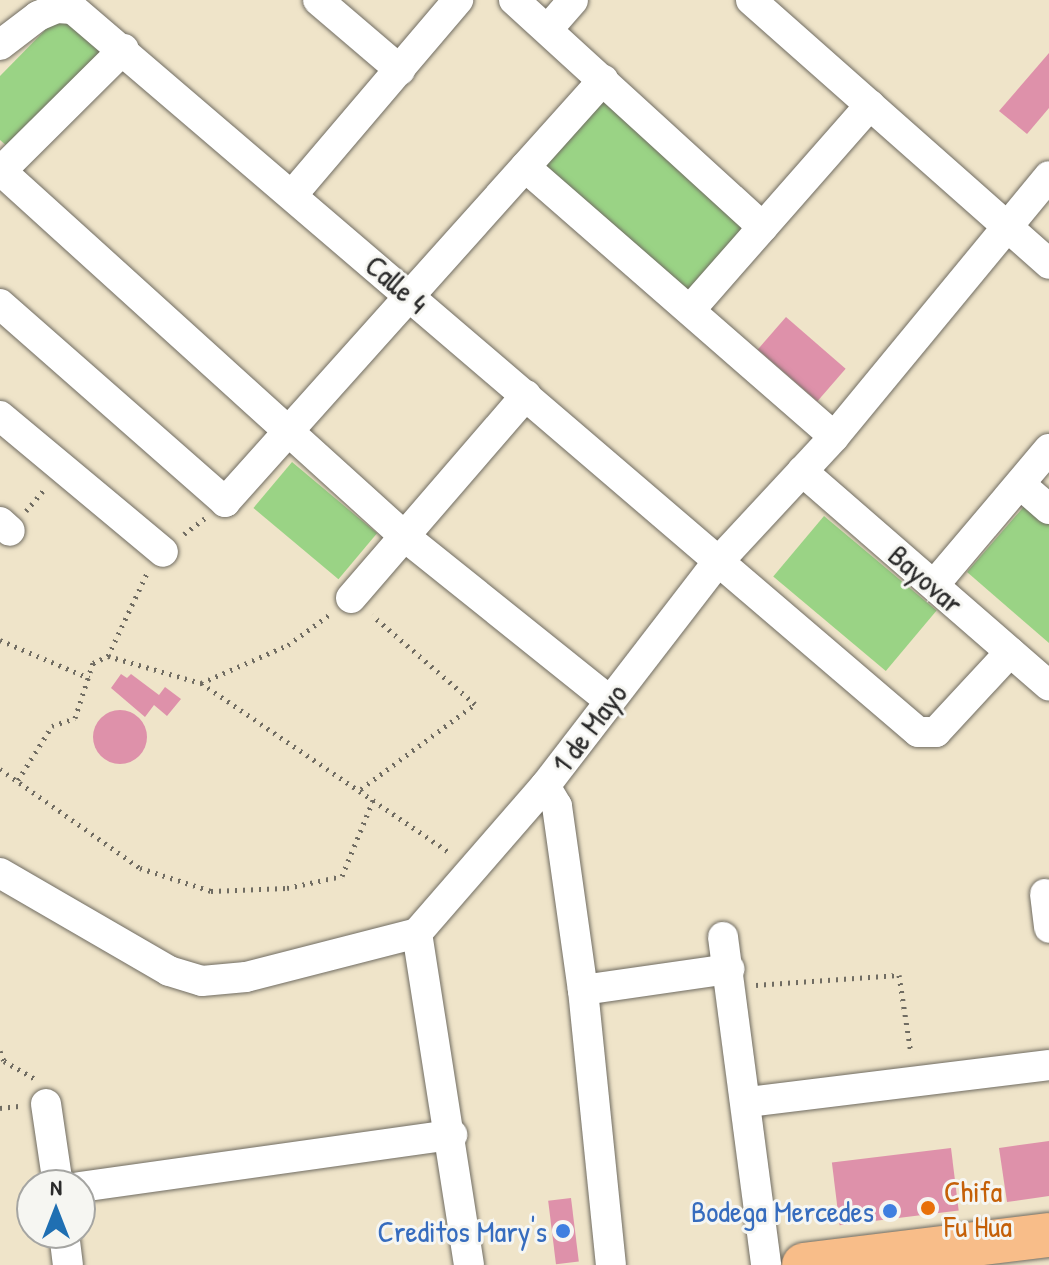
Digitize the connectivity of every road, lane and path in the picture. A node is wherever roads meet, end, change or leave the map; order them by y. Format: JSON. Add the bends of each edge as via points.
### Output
{"nodes":[{"id":1,"x":318,"y":0,"type":"edge"},
{"id":2,"x":458,"y":0,"type":"edge"},
{"id":3,"x":514,"y":0,"type":"edge"},
{"id":4,"x":573,"y":0,"type":"edge"},
{"id":5,"x":751,"y":0,"type":"edge"},
{"id":6,"x":74,"y":4,"type":"edge"},
{"id":7,"x":548,"y":29,"type":"junction"},
{"id":8,"x":0,"y":45,"type":"edge"},
{"id":9,"x":124,"y":49,"type":"junction"},
{"id":10,"x":400,"y":70,"type":"junction"},
{"id":11,"x":603,"y":80,"type":"junction"},
{"id":12,"x":870,"y":105,"type":"junction"},
{"id":13,"x":525,"y":167,"type":"junction"},
{"id":14,"x":1,"y":170,"type":"edge"},
{"id":15,"x":1049,"y":176,"type":"edge"},
{"id":16,"x":293,"y":194,"type":"junction"},
{"id":17,"x":1007,"y":226,"type":"junction"},
{"id":18,"x":763,"y":227,"type":"junction"},
{"id":19,"x":1049,"y":264,"type":"edge"},
{"id":20,"x":411,"y":296,"type":"junction"},
{"id":21,"x":0,"y":304,"type":"edge"},
{"id":22,"x":690,"y":310,"type":"junction"},
{"id":23,"x":526,"y":395,"type":"junction"},
{"id":24,"x":0,"y":416,"type":"edge"},
{"id":25,"x":289,"y":434,"type":"junction"},
{"id":26,"x":834,"y":437,"type":"junction"},
{"id":27,"x":1049,"y":449,"type":"edge"},
{"id":28,"x":61,"y":468,"type":"junction"},
{"id":29,"x":802,"y":471,"type":"junction"},
{"id":30,"x":1020,"y":484,"type":"junction"},
{"id":31,"x":225,"y":502,"type":"junction"},
{"id":32,"x":1049,"y":509,"type":"edge"},
{"id":33,"x":5,"y":526,"type":"edge"},
{"id":34,"x":404,"y":536,"type":"junction"},
{"id":35,"x":163,"y":552,"type":"junction"},
{"id":36,"x":717,"y":563,"type":"junction"},
{"id":37,"x":934,"y":585,"type":"junction"},
{"id":38,"x":351,"y":598,"type":"junction"},
{"id":39,"x":0,"y":640,"type":"edge"},
{"id":40,"x":1010,"y":652,"type":"junction"},
{"id":41,"x":108,"y":656,"type":"junction"},
{"id":42,"x":89,"y":678,"type":"junction"},
{"id":43,"x":201,"y":683,"type":"junction"},
{"id":44,"x":1049,"y":686,"type":"edge"},
{"id":45,"x":609,"y":700,"type":"junction"},
{"id":46,"x":0,"y":769,"type":"edge"},
{"id":47,"x":18,"y":780,"type":"junction"},
{"id":48,"x":545,"y":786,"type":"junction"},
{"id":49,"x":361,"y":789,"type":"junction"},
{"id":50,"x":374,"y":798,"type":"junction"},
{"id":51,"x":475,"y":870,"type":"junction"},
{"id":52,"x":0,"y":873,"type":"edge"},
{"id":53,"x":1045,"y":894,"type":"dead end"},
{"id":54,"x":1049,"y":928,"type":"edge"},
{"id":55,"x":417,"y":933,"type":"junction"},
{"id":56,"x":723,"y":937,"type":"dead end"},
{"id":57,"x":730,"y":978,"type":"junction"},
{"id":58,"x":583,"y":990,"type":"junction"},
{"id":59,"x":0,"y":1051,"type":"edge"},
{"id":60,"x":1049,"y":1065,"type":"edge"},
{"id":61,"x":915,"y":1082,"type":"junction"},
{"id":62,"x":748,"y":1102,"type":"junction"},
{"id":63,"x":46,"y":1104,"type":"joint"},
{"id":64,"x":452,"y":1135,"type":"junction"},
{"id":65,"x":56,"y":1169,"type":"edge"},
{"id":66,"x":96,"y":1185,"type":"edge"},
{"id":67,"x":1049,"y":1235,"type":"edge"},
{"id":68,"x":469,"y":1265,"type":"edge"},
{"id":69,"x":611,"y":1265,"type":"edge"},
{"id":70,"x":766,"y":1265,"type":"edge"},
{"id":71,"x":804,"y":1265,"type":"edge"}],
"edges":[{"from":1,"to":10,"type":"street"},
{"from":2,"to":10,"type":"street"},
{"from":3,"to":7,"type":"street"},
{"from":4,"to":7,"type":"street"},
{"from":5,"to":12,"type":"street"},
{"from":6,"to":8,"type":"street","via":[[38,16]]},
{"from":6,"to":9,"type":"street","name":"Calle 4"},
{"from":7,"to":11,"type":"street"},
{"from":9,"to":14,"type":"street"},
{"from":9,"to":16,"type":"street","name":"Calle 4"},
{"from":10,"to":16,"type":"street"},
{"from":11,"to":13,"type":"street"},
{"from":11,"to":18,"type":"street"},
{"from":12,"to":17,"type":"street"},
{"from":12,"to":18,"type":"street"},
{"from":13,"to":20,"type":"street"},
{"from":13,"to":22,"type":"street"},
{"from":14,"to":25,"type":"street"},
{"from":15,"to":17,"type":"street","name":"1 de Mayo"},
{"from":16,"to":20,"type":"street","name":"Calle 4"},
{"from":17,"to":19,"type":"street"},
{"from":17,"to":26,"type":"street","name":"1 de Mayo"},
{"from":18,"to":22,"type":"street"},
{"from":20,"to":23,"type":"street","name":"Calle 4"},
{"from":20,"to":25,"type":"street"},
{"from":21,"to":31,"type":"street"},
{"from":22,"to":26,"type":"street"},
{"from":23,"to":34,"type":"street"},
{"from":23,"to":36,"type":"street","name":"Calle 4"},
{"from":24,"to":28,"type":"street"},
{"from":25,"to":31,"type":"street"},
{"from":25,"to":34,"type":"street"},
{"from":26,"to":29,"type":"street","name":"1 de Mayo"},
{"from":27,"to":30,"type":"street"},
{"from":28,"to":33,"type":"path"},
{"from":28,"to":35,"type":"street"},
{"from":29,"to":36,"type":"street","name":"1 de Mayo"},
{"from":29,"to":37,"type":"street","name":"Bayovar"},
{"from":30,"to":32,"type":"street"},
{"from":30,"to":37,"type":"street"},
{"from":31,"to":35,"type":"path"},
{"from":34,"to":38,"type":"street"},
{"from":34,"to":45,"type":"street"},
{"from":35,"to":41,"type":"path","via":[[138,584]]},
{"from":36,"to":40,"type":"street","name":"Calle 4","via":[[928,736]]},
{"from":36,"to":45,"type":"street","name":"1 de Mayo"},
{"from":37,"to":40,"type":"street","name":"Bayovar"},
{"from":38,"to":43,"type":"path","via":[[288,645]]},
{"from":38,"to":49,"type":"path","via":[[475,704]]},
{"from":39,"to":42,"type":"path"},
{"from":40,"to":44,"type":"street","name":"Bayovar"},
{"from":41,"to":42,"type":"path","via":[[93,663]]},
{"from":41,"to":43,"type":"path"},
{"from":42,"to":47,"type":"path","via":[[75,718],[52,726]]},
{"from":43,"to":49,"type":"path"},
{"from":45,"to":48,"type":"street","name":"1 de Mayo"},
{"from":46,"to":47,"type":"path"},
{"from":47,"to":50,"type":"path","via":[[140,868],[211,891],[287,888],[329,883],[342,876]]},
{"from":48,"to":51,"type":"street","name":"1 de Mayo"},
{"from":48,"to":58,"type":"street","via":[[557,806]]},
{"from":49,"to":50,"type":"path"},
{"from":50,"to":51,"type":"path"},
{"from":51,"to":55,"type":"street","name":"1 de Mayo"},
{"from":52,"to":55,"type":"street","via":[[169,971],[202,981],[246,977]]},
{"from":53,"to":54,"type":"street"},
{"from":55,"to":64,"type":"street"},
{"from":56,"to":57,"type":"street"},
{"from":57,"to":58,"type":"street"},
{"from":57,"to":61,"type":"path","via":[[899,975]]},
{"from":57,"to":62,"type":"street"},
{"from":58,"to":69,"type":"street"},
{"from":59,"to":63,"type":"path","via":[[4,1061],[34,1077]]},
{"from":60,"to":61,"type":"street"},
{"from":61,"to":62,"type":"street"},
{"from":62,"to":70,"type":"street"},
{"from":63,"to":65,"type":"street"},
{"from":64,"to":66,"type":"street"},
{"from":64,"to":68,"type":"street"},
{"from":67,"to":71,"type":"main road"}]}
